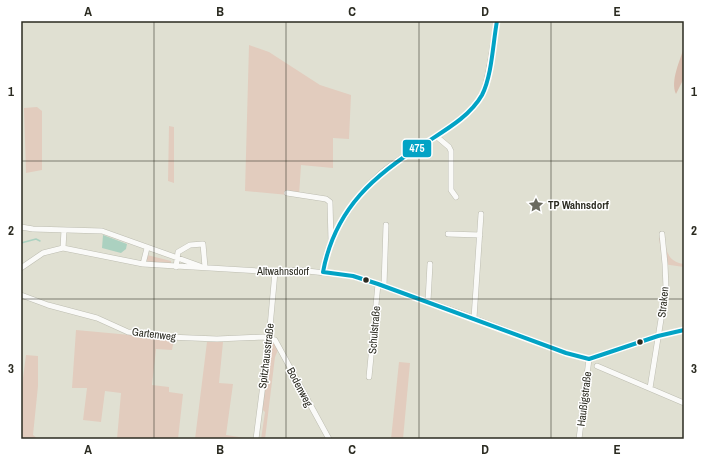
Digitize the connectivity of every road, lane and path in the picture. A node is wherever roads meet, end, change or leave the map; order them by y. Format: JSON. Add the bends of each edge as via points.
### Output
{"nodes":[{"id":1,"x":497,"y":21,"type":"edge"},
{"id":2,"x":436,"y":136,"type":"junction"},
{"id":3,"x":287,"y":194,"type":"dead end"},
{"id":4,"x":456,"y":197,"type":"dead end"},
{"id":5,"x":481,"y":214,"type":"dead end"},
{"id":6,"x":386,"y":225,"type":"dead end"},
{"id":7,"x":21,"y":227,"type":"edge"},
{"id":8,"x":64,"y":230,"type":"junction"},
{"id":9,"x":448,"y":234,"type":"dead end"},
{"id":10,"x":662,"y":234,"type":"dead end"},
{"id":11,"x":480,"y":235,"type":"junction"},
{"id":12,"x":331,"y":241,"type":"junction"},
{"id":13,"x":63,"y":248,"type":"junction"},
{"id":14,"x":147,"y":248,"type":"junction"},
{"id":15,"x":178,"y":258,"type":"junction"},
{"id":16,"x":143,"y":264,"type":"junction"},
{"id":17,"x":430,"y":264,"type":"dead end"},
{"id":18,"x":176,"y":267,"type":"junction"},
{"id":19,"x":204,"y":267,"type":"junction"},
{"id":20,"x":21,"y":268,"type":"edge"},
{"id":21,"x":275,"y":272,"type":"junction"},
{"id":22,"x":323,"y":272,"type":"junction"},
{"id":23,"x":378,"y":284,"type":"junction"},
{"id":24,"x":384,"y":286,"type":"junction"},
{"id":25,"x":21,"y":294,"type":"edge"},
{"id":26,"x":428,"y":301,"type":"junction"},
{"id":27,"x":474,"y":318,"type":"junction"},
{"id":28,"x":684,"y":330,"type":"edge"},
{"id":29,"x":658,"y":336,"type":"junction"},
{"id":30,"x":269,"y":338,"type":"junction"},
{"id":31,"x":589,"y":359,"type":"junction"},
{"id":32,"x":597,"y":366,"type":"dead end"},
{"id":33,"x":370,"y":377,"type":"dead end"},
{"id":34,"x":650,"y":388,"type":"junction"},
{"id":35,"x":684,"y":403,"type":"edge"},
{"id":36,"x":256,"y":439,"type":"edge"},
{"id":37,"x":329,"y":439,"type":"edge"},
{"id":38,"x":579,"y":439,"type":"edge"}],
"edges":[{"from":1,"to":2,"type":"street","via":[[484,94],[454,125]]},
{"from":2,"to":4,"type":"street","via":[[451,151],[449,192]]},
{"from":2,"to":12,"type":"street","via":[[380,174],[368,186]]},
{"from":3,"to":12,"type":"street","via":[[326,199],[330,202]]},
{"from":5,"to":11,"type":"street"},
{"from":6,"to":24,"type":"street"},
{"from":7,"to":8,"type":"street","name":"Altwahnsdorf"},
{"from":8,"to":13,"type":"street"},
{"from":8,"to":14,"type":"street","name":"Altwahnsdorf","via":[[102,231]]},
{"from":9,"to":11,"type":"street"},
{"from":10,"to":29,"type":"street","name":"Straken","via":[[666,288]]},
{"from":11,"to":27,"type":"street"},
{"from":12,"to":22,"type":"street"},
{"from":13,"to":16,"type":"street","name":"Altwahnsdorf"},
{"from":13,"to":20,"type":"street","via":[[43,253]]},
{"from":14,"to":15,"type":"street","name":"Altwahnsdorf"},
{"from":14,"to":16,"type":"street"},
{"from":15,"to":18,"type":"street"},
{"from":15,"to":19,"type":"street","name":"Altwahnsdorf"},
{"from":15,"to":19,"type":"street","via":[[178,252],[181,250],[190,245],[203,244]]},
{"from":16,"to":18,"type":"street","name":"Altwahnsdorf"},
{"from":17,"to":26,"type":"street"},
{"from":18,"to":19,"type":"street","name":"Altwahnsdorf"},
{"from":19,"to":21,"type":"street","name":"Altwahnsdorf"},
{"from":21,"to":22,"type":"street","name":"Altwahnsdorf"},
{"from":21,"to":30,"type":"street","name":"Spitzhausstraße"},
{"from":22,"to":23,"type":"street","name":"Altwahnsdorf","via":[[353,276]]},
{"from":23,"to":24,"type":"street","name":"Altwahnsdorf"},
{"from":23,"to":33,"type":"street","name":"Schulstraße"},
{"from":24,"to":26,"type":"street","name":"Altwahnsdorf"},
{"from":25,"to":30,"type":"street","name":"Gartenweg","via":[[48,306],[97,318],[128,332],[168,337]]},
{"from":26,"to":27,"type":"street","name":"Altwahnsdorf"},
{"from":27,"to":31,"type":"street","name":"Altwahnsdorf","via":[[566,353]]},
{"from":28,"to":29,"type":"street"},
{"from":29,"to":31,"type":"street"},
{"from":29,"to":34,"type":"street","name":"Straken"},
{"from":30,"to":36,"type":"street","name":"Spitzhausstraße"},
{"from":30,"to":37,"type":"street","name":"Bodenweg","via":[[275,340]]},
{"from":31,"to":38,"type":"street","name":"Haußigstraße"},
{"from":32,"to":34,"type":"street"},
{"from":34,"to":35,"type":"street"}]}
